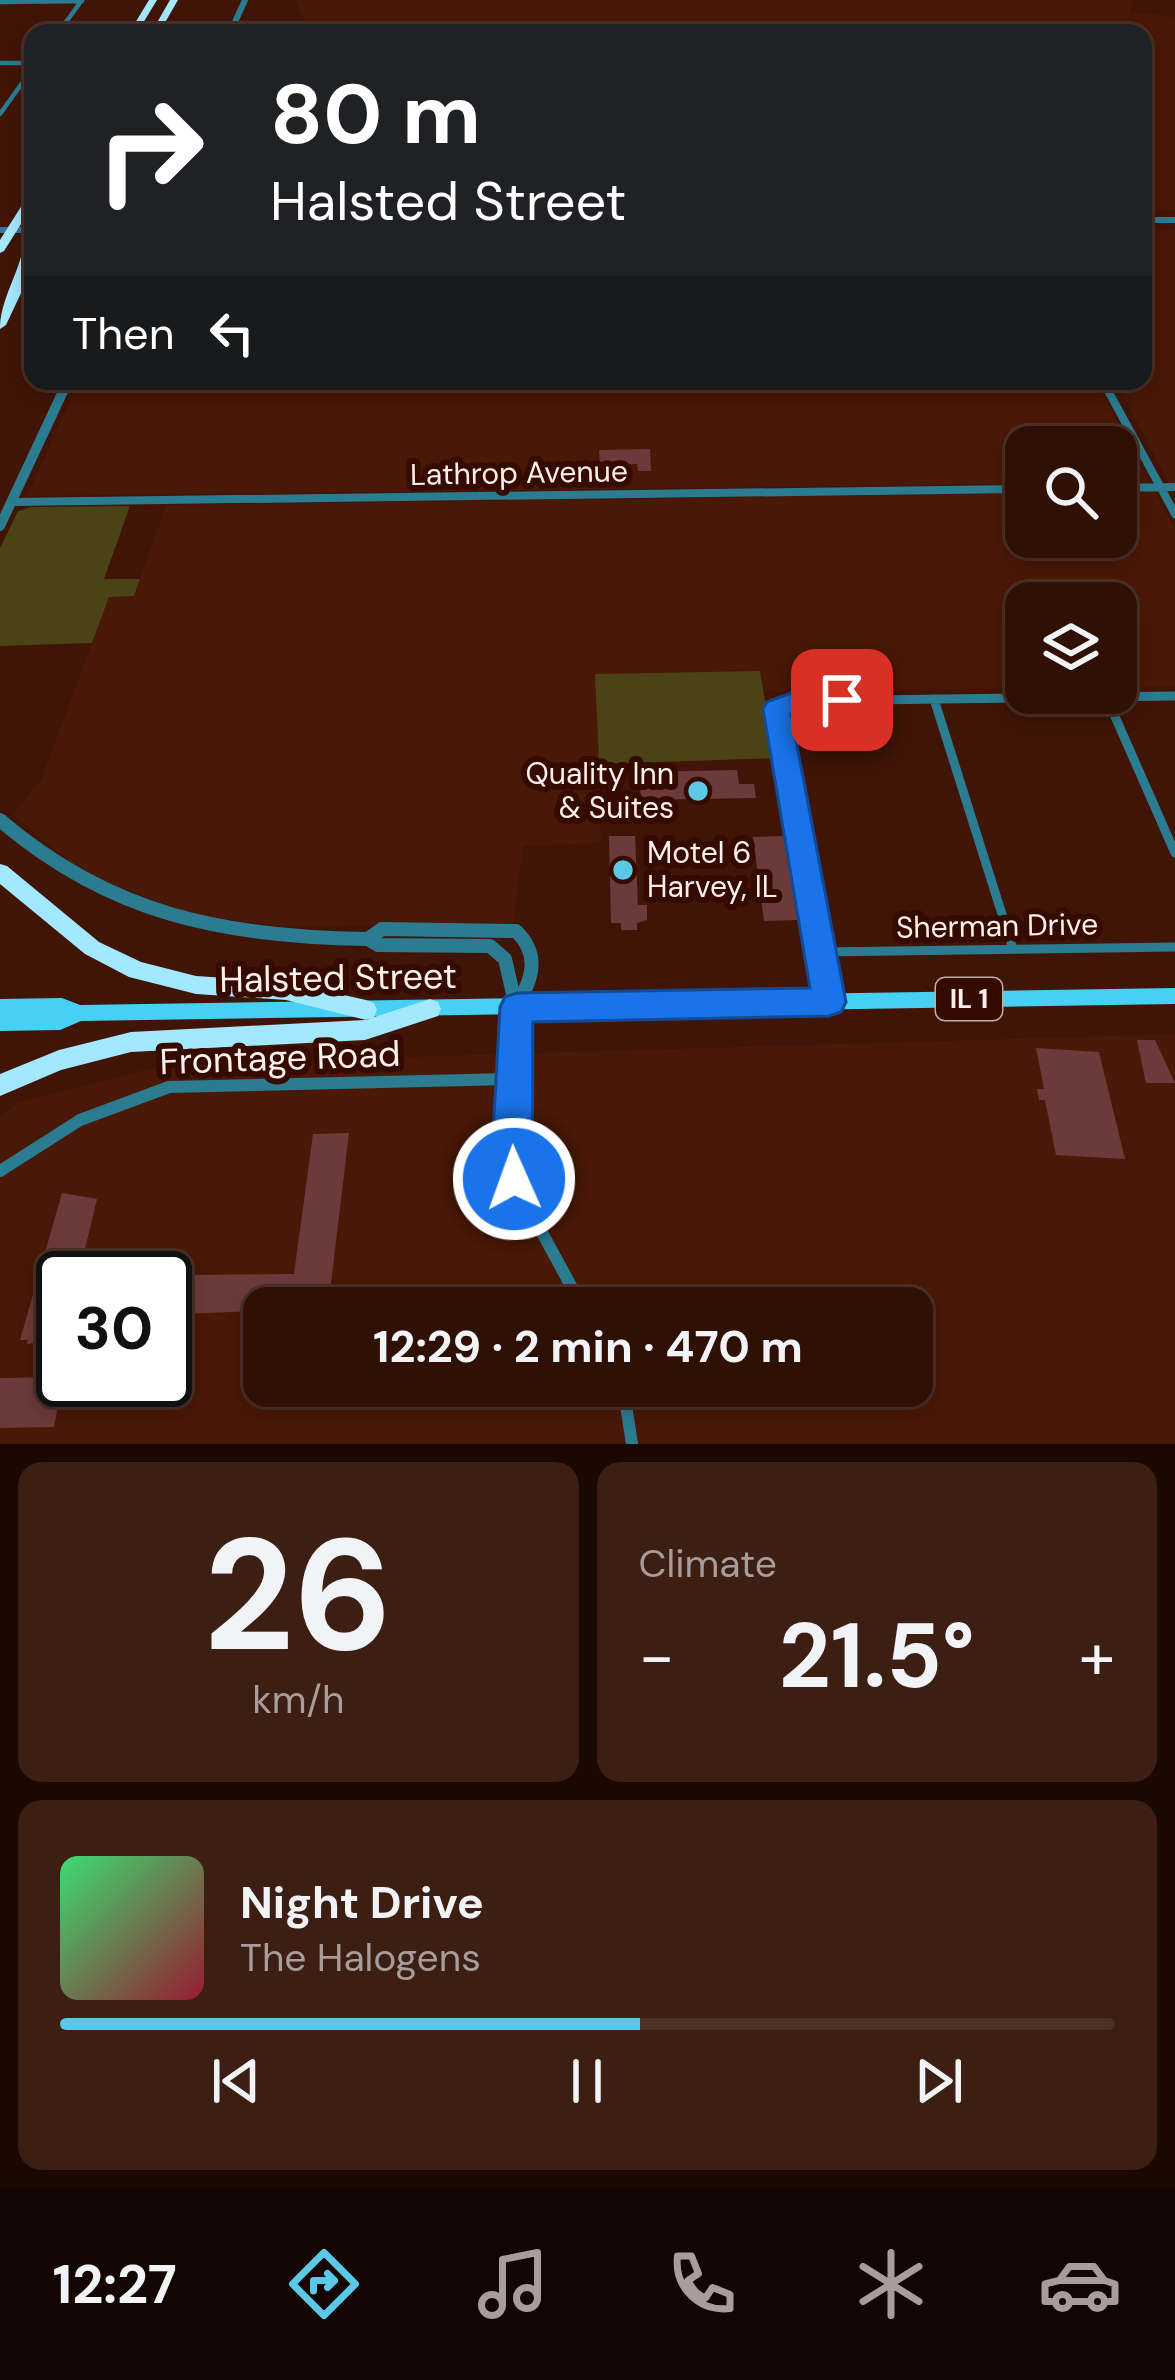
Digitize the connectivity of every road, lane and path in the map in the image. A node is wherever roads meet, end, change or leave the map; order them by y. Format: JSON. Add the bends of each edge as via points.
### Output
{"nodes":[{"id":1,"x":82,"y":0,"type":"edge"},
{"id":2,"x":0,"y":2,"type":"edge"},
{"id":3,"x":24,"y":79,"type":"edge"},
{"id":4,"x":0,"y":114,"type":"edge"},
{"id":5,"x":24,"y":210,"type":"edge"},
{"id":6,"x":0,"y":246,"type":"edge"},
{"id":7,"x":24,"y":258,"type":"edge"},
{"id":8,"x":24,"y":274,"type":"edge"},
{"id":9,"x":0,"y":300,"type":"edge"},
{"id":10,"x":0,"y":325,"type":"edge"},
{"id":11,"x":64,"y":390,"type":"edge"},
{"id":12,"x":1108,"y":390,"type":"edge"},
{"id":13,"x":1161,"y":487,"type":"junction"},
{"id":14,"x":1175,"y":487,"type":"edge"},
{"id":15,"x":1137,"y":488,"type":"edge"},
{"id":16,"x":1005,"y":489,"type":"edge"},
{"id":17,"x":12,"y":502,"type":"junction"},
{"id":18,"x":1175,"y":514,"type":"edge"},
{"id":19,"x":0,"y":526,"type":"edge"},
{"id":20,"x":1137,"y":696,"type":"edge"},
{"id":21,"x":1175,"y":696,"type":"edge"},
{"id":22,"x":1005,"y":698,"type":"edge"},
{"id":23,"x":934,"y":699,"type":"junction"},
{"id":24,"x":1114,"y":714,"type":"edge"},
{"id":25,"x":0,"y":820,"type":"edge"},
{"id":26,"x":1175,"y":853,"type":"edge"},
{"id":27,"x":0,"y":872,"type":"edge"},
{"id":28,"x":368,"y":939,"type":"junction"},
{"id":29,"x":1175,"y":947,"type":"edge"},
{"id":30,"x":1013,"y":950,"type":"junction"},
{"id":31,"x":820,"y":952,"type":"junction"},
{"id":32,"x":1175,"y":995,"type":"edge"},
{"id":33,"x":829,"y":1002,"type":"junction"},
{"id":34,"x":0,"y":1007,"type":"edge"},
{"id":35,"x":517,"y":1007,"type":"junction"},
{"id":36,"x":430,"y":1009,"type":"junction"},
{"id":37,"x":366,"y":1010,"type":"junction"},
{"id":38,"x":79,"y":1013,"type":"junction"},
{"id":39,"x":0,"y":1023,"type":"edge"},
{"id":40,"x":512,"y":1079,"type":"junction"},
{"id":41,"x":0,"y":1085,"type":"edge"},
{"id":42,"x":0,"y":1171,"type":"edge"},
{"id":43,"x":571,"y":1287,"type":"edge"},
{"id":44,"x":626,"y":1407,"type":"edge"},
{"id":45,"x":632,"y":1444,"type":"edge"}],
"edges":[{"from":1,"to":2,"type":"street"},
{"from":3,"to":4,"type":"street"},
{"from":5,"to":6,"type":"highway"},
{"from":7,"to":9,"type":"highway"},
{"from":8,"to":10,"type":"highway"},
{"from":11,"to":17,"type":"street"},
{"from":12,"to":13,"type":"street"},
{"from":13,"to":14,"type":"street"},
{"from":13,"to":15,"type":"street"},
{"from":13,"to":18,"type":"street"},
{"from":16,"to":17,"type":"street","name":"Lathrop Avenue"},
{"from":17,"to":19,"type":"street"},
{"from":20,"to":21,"type":"street"},
{"from":22,"to":23,"type":"street"},
{"from":23,"to":30,"type":"street"},
{"from":23,"to":31,"type":"street","via":[[796,701],[777,709]]},
{"from":24,"to":26,"type":"street"},
{"from":25,"to":28,"type":"street","via":[[29,849],[124,900],[211,928]]},
{"from":27,"to":37,"type":"highway","via":[[82,941],[137,970]]},
{"from":28,"to":35,"type":"street","via":[[497,948]]},
{"from":28,"to":35,"type":"street","via":[[382,929],[516,931],[534,965]]},
{"from":29,"to":30,"type":"street","name":"Sherman Drive"},
{"from":30,"to":31,"type":"street","name":"Sherman Drive"},
{"from":31,"to":33,"type":"street"},
{"from":32,"to":33,"type":"main road","name":"Halsted Street","number":"IL 1"},
{"from":33,"to":35,"type":"main road","name":"Halsted Street","number":"IL 1"},
{"from":34,"to":38,"type":"main road","name":"Halsted Street","number":"IL 1"},
{"from":35,"to":36,"type":"main road","name":"Halsted Street","number":"IL 1"},
{"from":35,"to":40,"type":"street"},
{"from":36,"to":37,"type":"main road","name":"Halsted Street","number":"IL 1"},
{"from":36,"to":41,"type":"highway","via":[[365,1030],[131,1042]]},
{"from":37,"to":38,"type":"main road","name":"Halsted Street","number":"IL 1"},
{"from":38,"to":39,"type":"main road","name":"Halsted Street","number":"IL 1","via":[[60,1022]]},
{"from":40,"to":42,"type":"street","name":"Frontage Road","via":[[170,1088],[124,1097],[62,1126]]},
{"from":40,"to":43,"type":"street","via":[[517,1191]]},
{"from":44,"to":45,"type":"street"}]}
